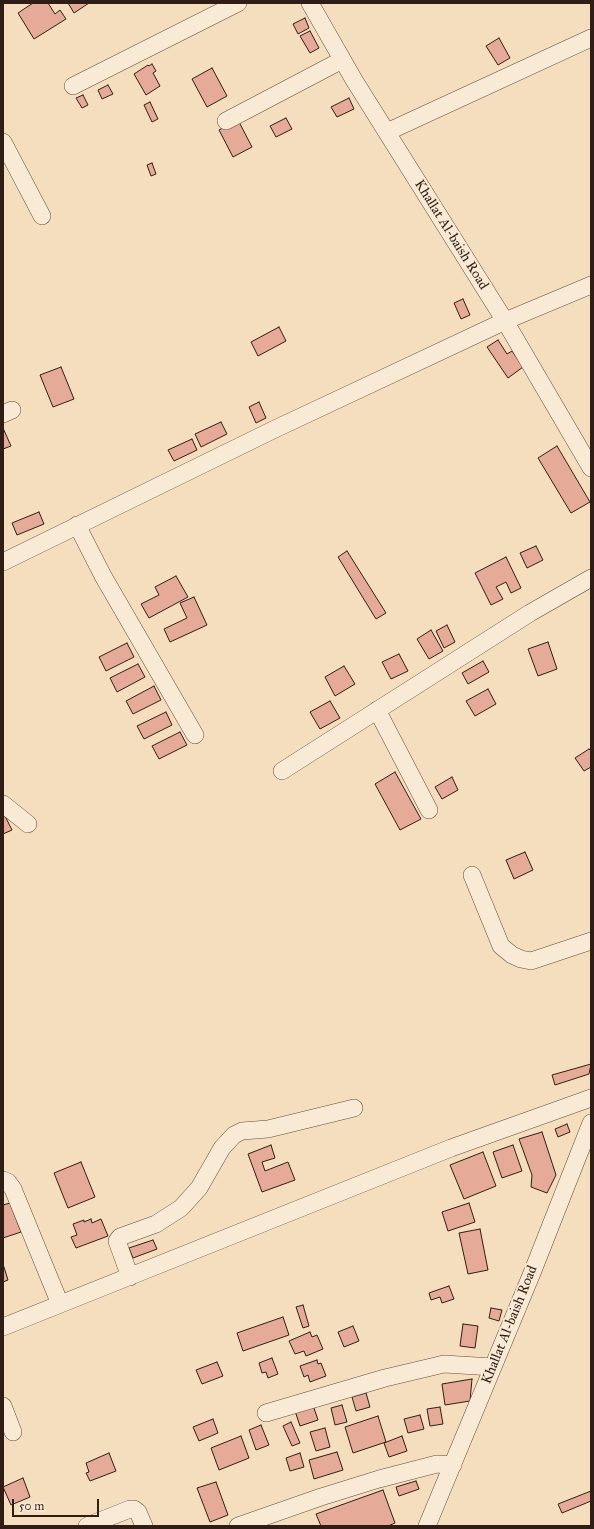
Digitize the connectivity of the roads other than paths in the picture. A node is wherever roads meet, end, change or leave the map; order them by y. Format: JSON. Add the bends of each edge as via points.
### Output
{"nodes":[{"id":1,"x":238,"y":3,"type":"edge"},
{"id":2,"x":310,"y":3,"type":"edge"},
{"id":3,"x":591,"y":38,"type":"edge"},
{"id":4,"x":342,"y":60,"type":"junction"},
{"id":5,"x":73,"y":86,"type":"dead end"},
{"id":6,"x":226,"y":121,"type":"dead end"},
{"id":7,"x":387,"y":132,"type":"junction"},
{"id":8,"x":3,"y":142,"type":"edge"},
{"id":9,"x":42,"y":216,"type":"dead end"},
{"id":10,"x":591,"y":285,"type":"edge"},
{"id":11,"x":505,"y":321,"type":"junction"},
{"id":12,"x":591,"y":468,"type":"edge"},
{"id":13,"x":77,"y":525,"type":"junction"},
{"id":14,"x":3,"y":562,"type":"edge"},
{"id":15,"x":591,"y":578,"type":"edge"},
{"id":16,"x":377,"y":710,"type":"junction"},
{"id":17,"x":195,"y":736,"type":"dead end"},
{"id":18,"x":282,"y":771,"type":"dead end"},
{"id":19,"x":3,"y":804,"type":"edge"},
{"id":20,"x":429,"y":810,"type":"dead end"},
{"id":21,"x":28,"y":824,"type":"dead end"},
{"id":22,"x":472,"y":875,"type":"dead end"},
{"id":23,"x":591,"y":941,"type":"edge"},
{"id":24,"x":591,"y":1098,"type":"edge"},
{"id":25,"x":354,"y":1108,"type":"dead end"},
{"id":26,"x":591,"y":1123,"type":"edge"},
{"id":27,"x":3,"y":1180,"type":"edge"},
{"id":28,"x":130,"y":1277,"type":"junction"},
{"id":29,"x":60,"y":1304,"type":"junction"},
{"id":30,"x":3,"y":1327,"type":"edge"},
{"id":31,"x":493,"y":1367,"type":"junction"},
{"id":32,"x":3,"y":1406,"type":"edge"},
{"id":33,"x":266,"y":1413,"type":"dead end"},
{"id":34,"x":13,"y":1432,"type":"dead end"},
{"id":35,"x":453,"y":1465,"type":"junction"},
{"id":36,"x":87,"y":1526,"type":"edge"},
{"id":37,"x":144,"y":1526,"type":"edge"},
{"id":38,"x":238,"y":1526,"type":"edge"},
{"id":39,"x":427,"y":1526,"type":"edge"}],
"edges":[{"from":1,"to":5,"type":"street"},
{"from":2,"to":4,"type":"street","name":"Khallat Al-baish Road"},
{"from":3,"to":7,"type":"street"},
{"from":4,"to":6,"type":"street"},
{"from":4,"to":7,"type":"street","name":"Khallat Al-baish Road"},
{"from":7,"to":11,"type":"street","name":"Khallat Al-baish Road"},
{"from":8,"to":9,"type":"street"},
{"from":10,"to":11,"type":"street"},
{"from":11,"to":12,"type":"street","name":"Khallat Al-baish Road"},
{"from":11,"to":13,"type":"street"},
{"from":13,"to":14,"type":"street"},
{"from":13,"to":17,"type":"street","via":[[103,576]]},
{"from":15,"to":16,"type":"street","via":[[530,613]]},
{"from":16,"to":18,"type":"street"},
{"from":16,"to":20,"type":"street"},
{"from":19,"to":21,"type":"street"},
{"from":22,"to":23,"type":"street","via":[[501,946],[512,955],[531,961]]},
{"from":24,"to":28,"type":"street","via":[[451,1148]]},
{"from":25,"to":28,"type":"street","via":[[268,1130],[242,1131],[234,1135],[222,1148],[200,1188],[181,1208],[156,1224],[120,1237],[117,1241]]},
{"from":26,"to":31,"type":"street","name":"Khallat Al-baish Road"},
{"from":27,"to":29,"type":"street","via":[[13,1189]]},
{"from":28,"to":29,"type":"street"},
{"from":29,"to":30,"type":"street"},
{"from":31,"to":33,"type":"street","via":[[444,1364],[385,1378]]},
{"from":31,"to":35,"type":"street","name":"Khallat Al-baish Road"},
{"from":32,"to":34,"type":"street"},
{"from":35,"to":38,"type":"street","via":[[438,1464],[379,1480]]},
{"from":35,"to":39,"type":"street","name":"Khallat Al-baish Road"},
{"from":36,"to":37,"type":"street","via":[[134,1509]]}]}
